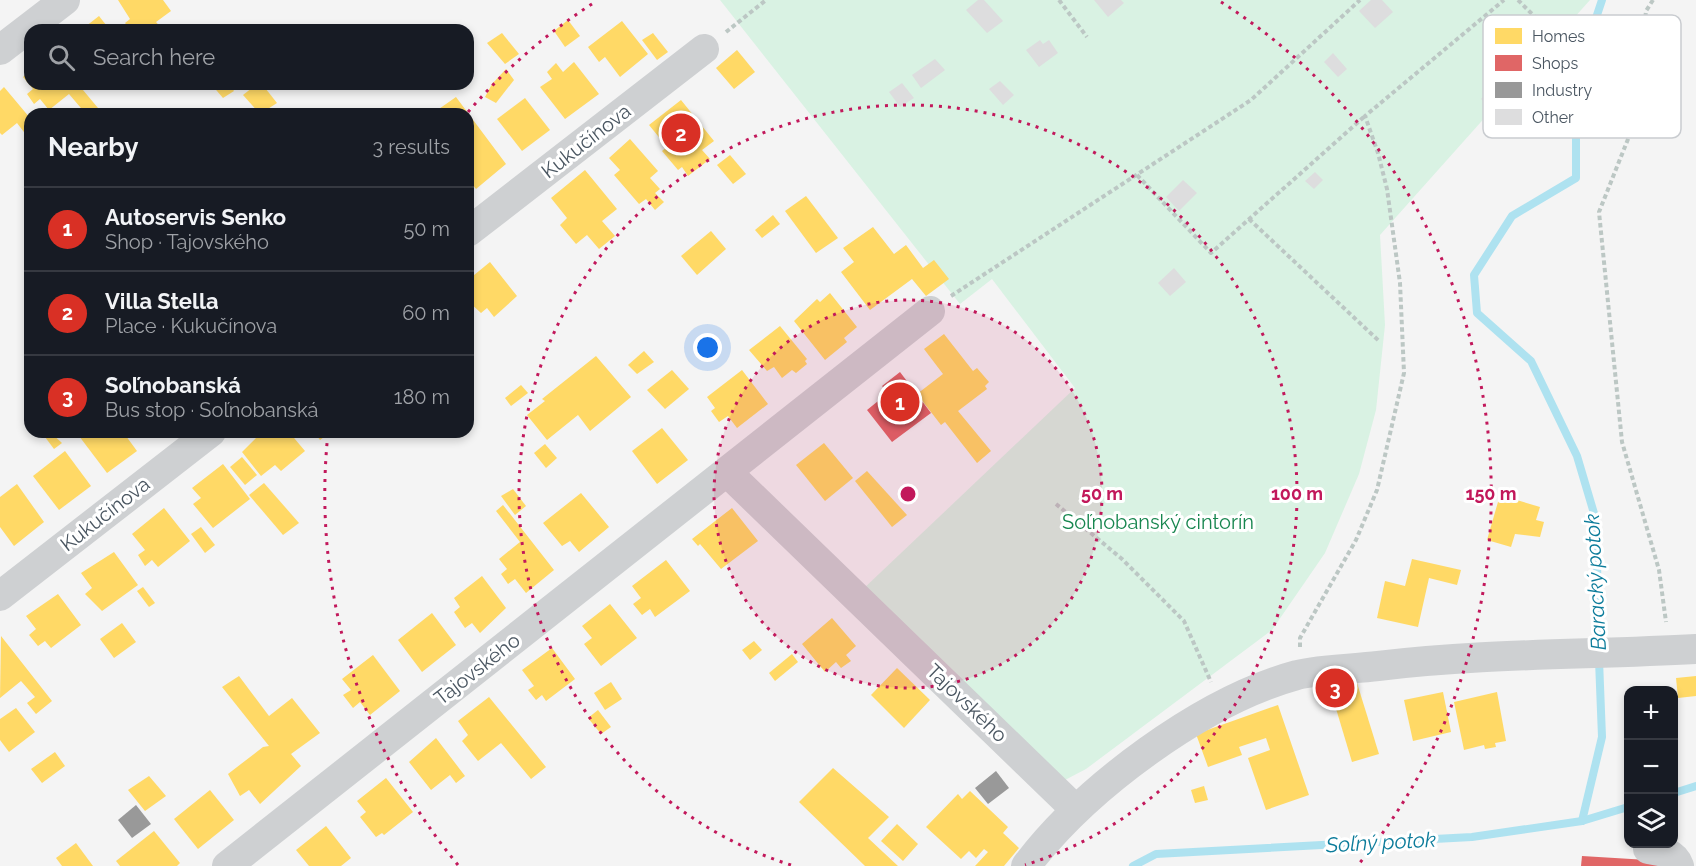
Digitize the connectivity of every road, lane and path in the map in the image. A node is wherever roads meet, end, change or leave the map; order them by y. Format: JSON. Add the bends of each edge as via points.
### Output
{"nodes":[{"id":1,"x":65,"y":0,"type":"edge"},
{"id":2,"x":766,"y":0,"type":"edge"},
{"id":3,"x":1059,"y":0,"type":"edge"},
{"id":4,"x":1360,"y":0,"type":"edge"},
{"id":5,"x":1504,"y":0,"type":"edge"},
{"id":6,"x":1518,"y":0,"type":"edge"},
{"id":7,"x":1653,"y":0,"type":"edge"},
{"id":8,"x":1486,"y":15,"type":"edge"},
{"id":9,"x":1533,"y":15,"type":"edge"},
{"id":10,"x":1646,"y":15,"type":"edge"},
{"id":11,"x":1483,"y":18,"type":"edge"},
{"id":12,"x":34,"y":24,"type":"edge"},
{"id":13,"x":24,"y":32,"type":"edge"},
{"id":14,"x":1087,"y":36,"type":"dead end"},
{"id":15,"x":0,"y":50,"type":"edge"},
{"id":16,"x":704,"y":50,"type":"joint"},
{"id":17,"x":1365,"y":116,"type":"junction"},
{"id":18,"x":1628,"y":138,"type":"edge"},
{"id":19,"x":1137,"y":175,"type":"junction"},
{"id":20,"x":1250,"y":219,"type":"junction"},
{"id":21,"x":474,"y":227,"type":"edge"},
{"id":22,"x":930,"y":310,"type":"joint"},
{"id":23,"x":1379,"y":341,"type":"dead end"},
{"id":24,"x":203,"y":438,"type":"edge"},
{"id":25,"x":727,"y":472,"type":"junction"},
{"id":26,"x":1056,"y":504,"type":"dead end"},
{"id":27,"x":0,"y":596,"type":"edge"},
{"id":28,"x":1683,"y":649,"type":"edge"},
{"id":29,"x":1299,"y":675,"type":"junction"},
{"id":30,"x":1215,"y":690,"type":"dead end"},
{"id":31,"x":1075,"y":809,"type":"junction"},
{"id":32,"x":1648,"y":849,"type":"dead end"},
{"id":33,"x":227,"y":866,"type":"edge"},
{"id":34,"x":1026,"y":866,"type":"edge"},
{"id":35,"x":1679,"y":866,"type":"edge"}],
"edges":[{"from":1,"to":12,"type":"street"},
{"from":2,"to":16,"type":"path"},
{"from":3,"to":14,"type":"path"},
{"from":4,"to":19,"type":"path","via":[[1251,100]]},
{"from":5,"to":8,"type":"path"},
{"from":6,"to":9,"type":"path"},
{"from":7,"to":10,"type":"path"},
{"from":11,"to":17,"type":"path"},
{"from":13,"to":15,"type":"street"},
{"from":16,"to":21,"type":"street","name":"Kukučínova"},
{"from":17,"to":20,"type":"path"},
{"from":17,"to":29,"type":"path","via":[[1387,189],[1401,283],[1404,373],[1377,490],[1356,540],[1300,638]]},
{"from":18,"to":28,"type":"path","via":[[1599,212],[1622,442]]},
{"from":19,"to":20,"type":"path","via":[[1211,253]]},
{"from":19,"to":22,"type":"path"},
{"from":20,"to":23,"type":"path"},
{"from":22,"to":25,"type":"street","name":"Tajovského"},
{"from":24,"to":27,"type":"street","name":"Kukučínova"},
{"from":25,"to":31,"type":"street","name":"Tajovského"},
{"from":25,"to":33,"type":"street","name":"Tajovského"},
{"from":26,"to":30,"type":"path","via":[[1122,559],[1184,621]]},
{"from":28,"to":29,"type":"street","via":[[1432,659]]},
{"from":29,"to":31,"type":"street","via":[[1180,728]]},
{"from":31,"to":34,"type":"street"},
{"from":32,"to":35,"type":"street","via":[[1666,852]]}]}
